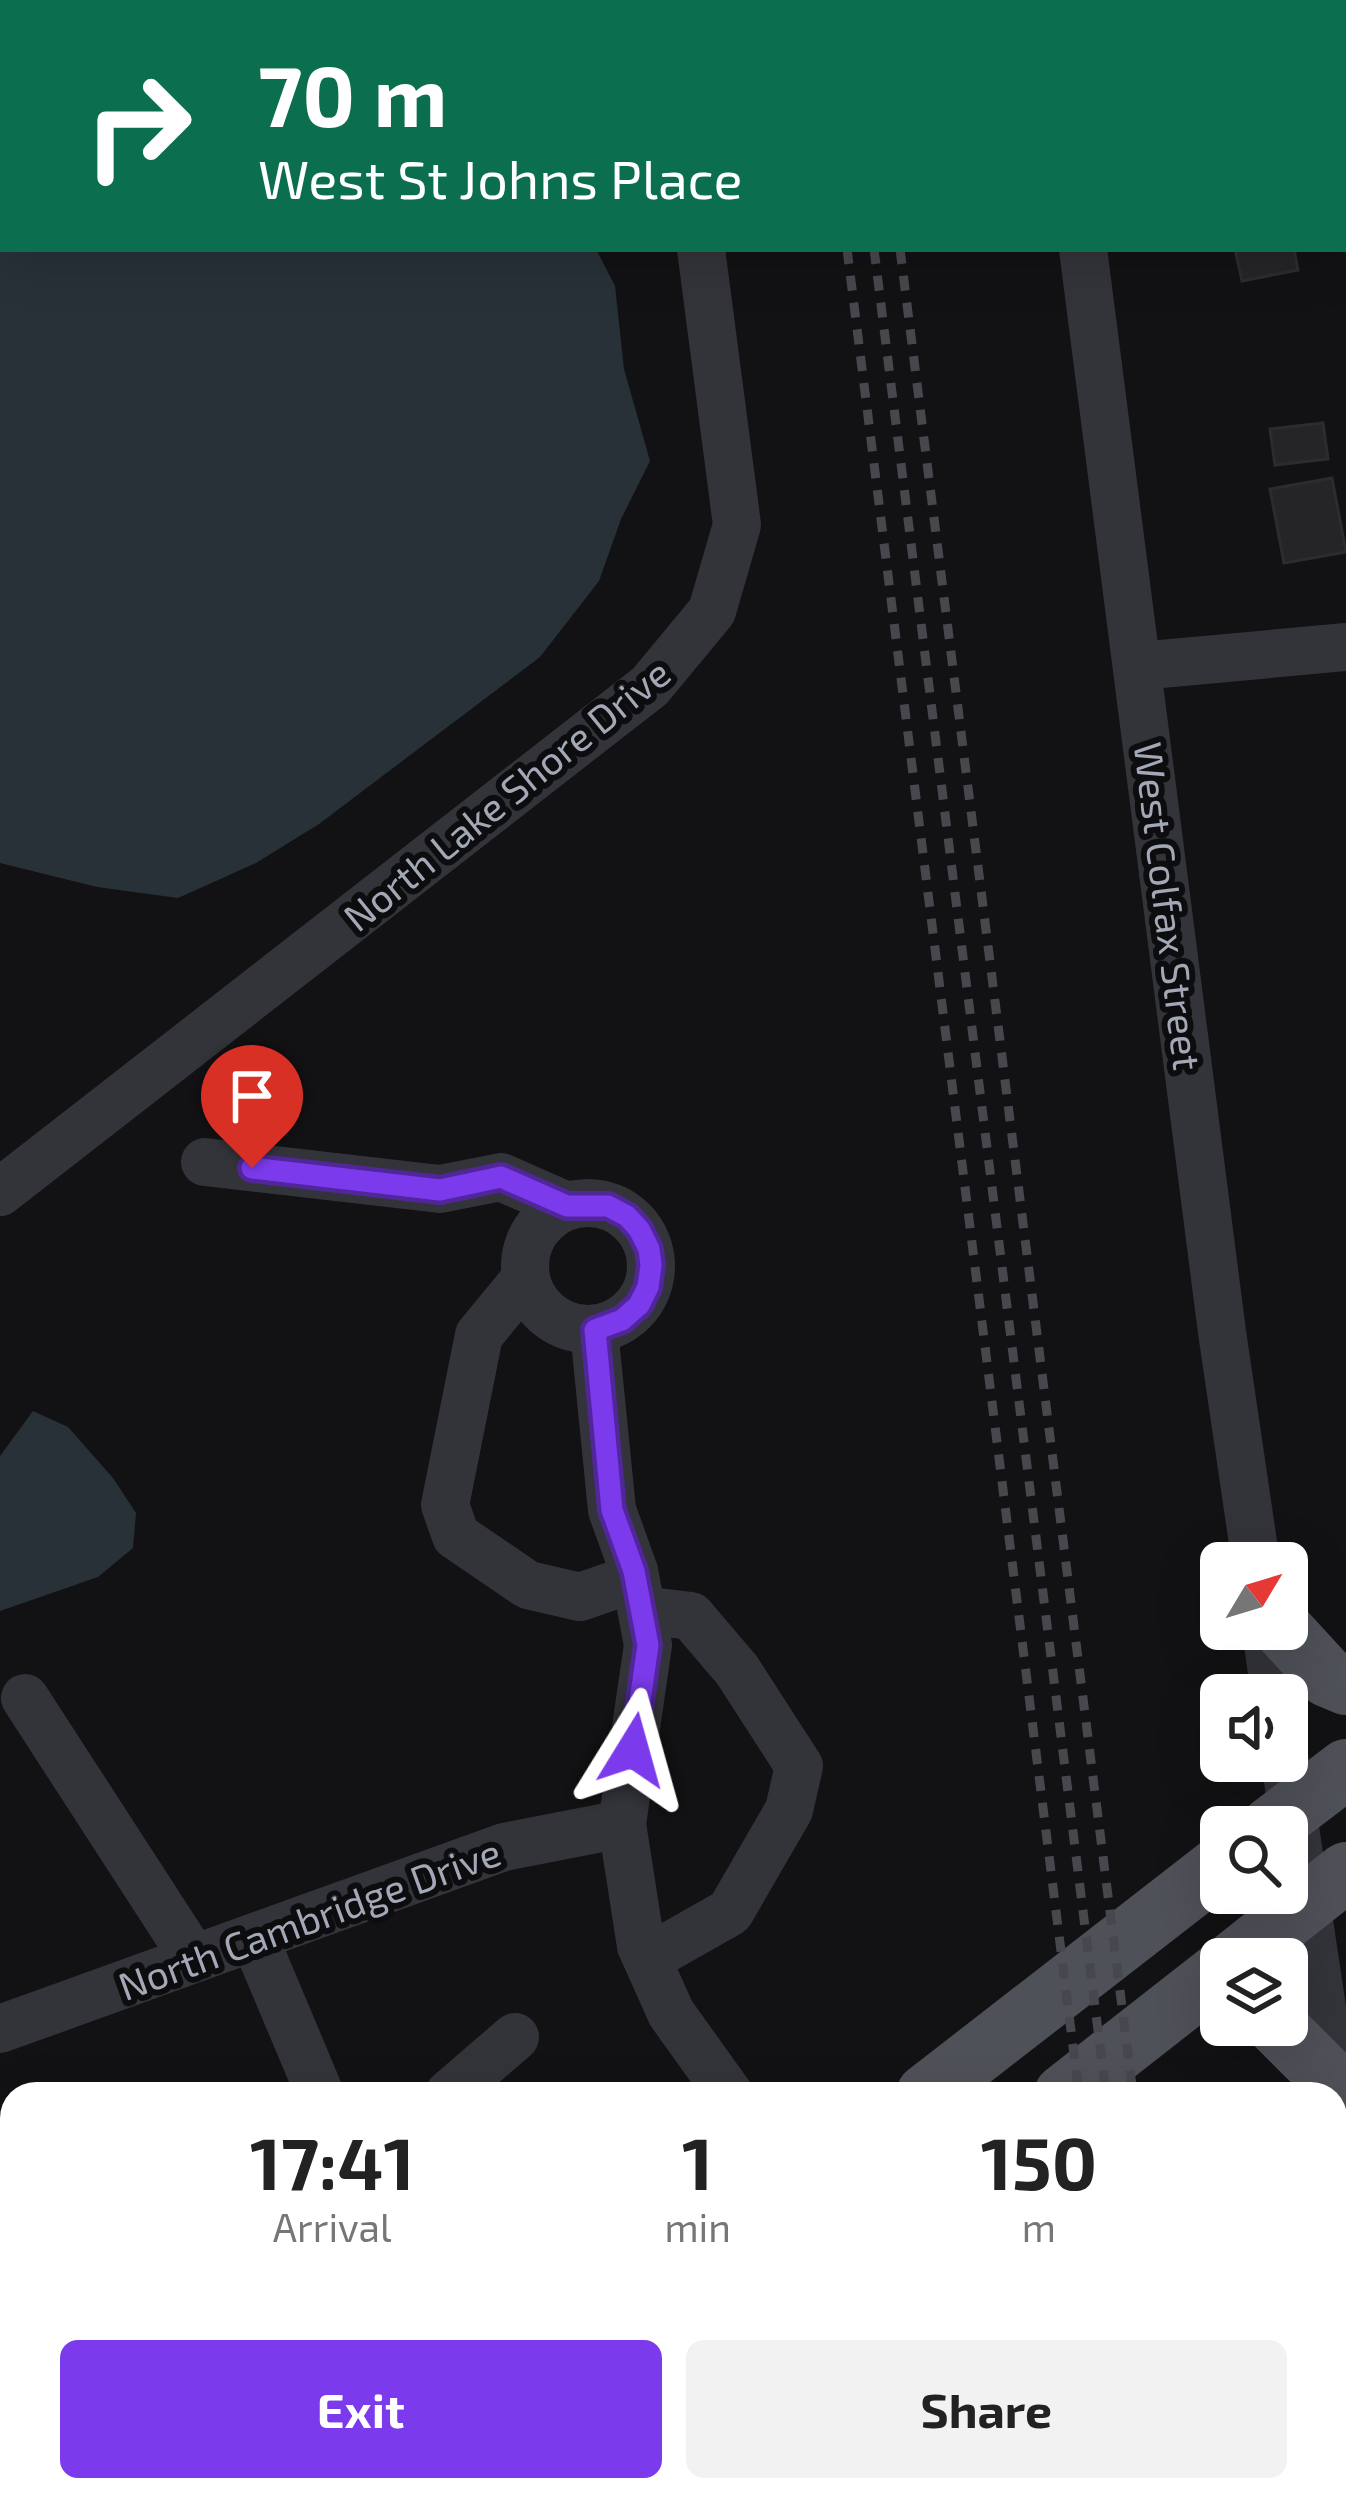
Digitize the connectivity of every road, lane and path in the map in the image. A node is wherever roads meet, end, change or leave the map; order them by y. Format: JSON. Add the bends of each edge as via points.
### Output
{"nodes":[{"id":1,"x":701,"y":252,"type":"edge"},
{"id":2,"x":1083,"y":252,"type":"edge"},
{"id":3,"x":1346,"y":646,"type":"edge"},
{"id":4,"x":1139,"y":666,"type":"junction"},
{"id":5,"x":205,"y":1162,"type":"dead end"},
{"id":6,"x":0,"y":1192,"type":"edge"},
{"id":7,"x":567,"y":1206,"type":"junction"},
{"id":8,"x":526,"y":1278,"type":"junction"},
{"id":9,"x":595,"y":1330,"type":"junction"},
{"id":10,"x":1253,"y":1542,"type":"edge"},
{"id":11,"x":639,"y":1594,"type":"junction"},
{"id":12,"x":1302,"y":1650,"type":"edge"},
{"id":13,"x":1346,"y":1684,"type":"edge"},
{"id":14,"x":26,"y":1698,"type":"dead end"},
{"id":15,"x":1346,"y":1768,"type":"edge"},
{"id":16,"x":1282,"y":1800,"type":"edge"},
{"id":17,"x":622,"y":1824,"type":"junction"},
{"id":18,"x":1200,"y":1881,"type":"edge"},
{"id":19,"x":1327,"y":1887,"type":"edge"},
{"id":20,"x":254,"y":1937,"type":"junction"},
{"id":21,"x":1263,"y":1938,"type":"edge"},
{"id":22,"x":194,"y":1959,"type":"junction"},
{"id":23,"x":647,"y":1959,"type":"junction"},
{"id":24,"x":1194,"y":2010,"type":"edge"},
{"id":25,"x":0,"y":2029,"type":"edge"},
{"id":26,"x":515,"y":2036,"type":"dead end"},
{"id":27,"x":1297,"y":2046,"type":"edge"},
{"id":28,"x":315,"y":2082,"type":"edge"},
{"id":29,"x":463,"y":2082,"type":"edge"},
{"id":30,"x":720,"y":2082,"type":"edge"},
{"id":31,"x":941,"y":2082,"type":"edge"},
{"id":32,"x":1083,"y":2082,"type":"edge"},
{"id":33,"x":1333,"y":2082,"type":"edge"},
{"id":34,"x":1334,"y":2082,"type":"edge"}],
"edges":[{"from":1,"to":6,"type":"street","name":"North Lake Shore Drive","via":[[736,525],[712,611],[680,654],[650,686]]},
{"from":2,"to":4,"type":"street","name":"West Colfax Street"},
{"from":3,"to":4,"type":"street"},
{"from":4,"to":10,"type":"street","name":"West Colfax Street"},
{"from":5,"to":7,"type":"street","via":[[440,1190],[501,1177]]},
{"from":7,"to":8,"type":"street","via":[[539,1226],[526,1252]]},
{"from":7,"to":9,"type":"street","via":[[596,1203],[627,1216],[649,1249],[639,1305]]},
{"from":8,"to":9,"type":"street","via":[[549,1316]]},
{"from":8,"to":11,"type":"street","via":[[479,1335],[445,1505],[456,1536],[528,1585],[580,1597]]},
{"from":9,"to":11,"type":"street","via":[[612,1510]]},
{"from":11,"to":17,"type":"street","via":[[648,1645]]},
{"from":11,"to":23,"type":"street","via":[[691,1616],[800,1766],[789,1810],[730,1912]]},
{"from":12,"to":13,"type":"main road","via":[[1327,1677]]},
{"from":14,"to":22,"type":"street"},
{"from":15,"to":16,"type":"main road"},
{"from":16,"to":19,"type":"street"},
{"from":17,"to":20,"type":"street","name":"North Cambridge Drive","via":[[504,1847]]},
{"from":17,"to":23,"type":"street"},
{"from":18,"to":31,"type":"main road"},
{"from":19,"to":21,"type":"main road"},
{"from":19,"to":34,"type":"street"},
{"from":20,"to":22,"type":"street","name":"North Cambridge Drive"},
{"from":20,"to":28,"type":"street"},
{"from":22,"to":25,"type":"street","name":"North Cambridge Drive"},
{"from":23,"to":30,"type":"street","via":[[671,2013]]},
{"from":24,"to":32,"type":"main road"},
{"from":26,"to":29,"type":"street"},
{"from":27,"to":33,"type":"main road"}]}
